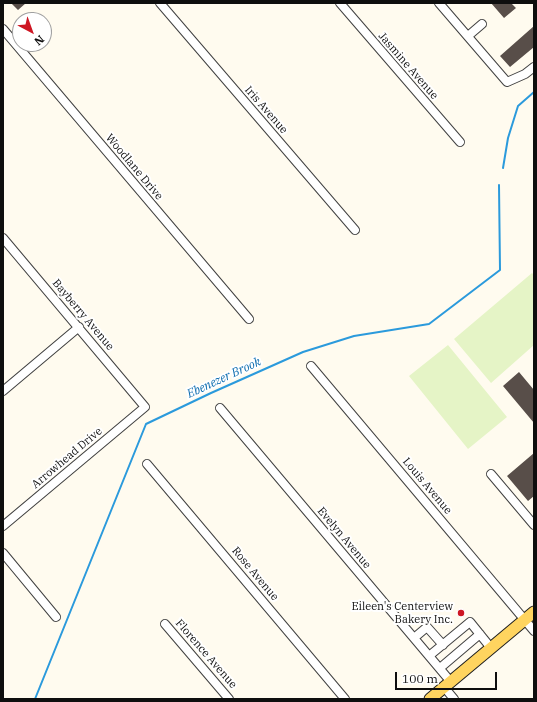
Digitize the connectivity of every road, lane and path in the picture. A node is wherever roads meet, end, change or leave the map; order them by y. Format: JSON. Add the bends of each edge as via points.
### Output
{"nodes":[{"id":1,"x":160,"y":3,"type":"edge"},
{"id":2,"x":340,"y":3,"type":"edge"},
{"id":3,"x":439,"y":3,"type":"edge"},
{"id":4,"x":482,"y":24,"type":"dead end"},
{"id":5,"x":3,"y":29,"type":"edge"},
{"id":6,"x":468,"y":36,"type":"junction"},
{"id":7,"x":534,"y":67,"type":"edge"},
{"id":8,"x":460,"y":142,"type":"dead end"},
{"id":9,"x":355,"y":230,"type":"dead end"},
{"id":10,"x":3,"y":238,"type":"edge"},
{"id":11,"x":249,"y":319,"type":"dead end"},
{"id":12,"x":79,"y":327,"type":"junction"},
{"id":13,"x":311,"y":366,"type":"dead end"},
{"id":14,"x":3,"y":390,"type":"edge"},
{"id":15,"x":146,"y":407,"type":"joint"},
{"id":16,"x":220,"y":408,"type":"dead end"},
{"id":17,"x":147,"y":464,"type":"dead end"},
{"id":18,"x":491,"y":474,"type":"dead end"},
{"id":19,"x":534,"y":525,"type":"edge"},
{"id":20,"x":3,"y":526,"type":"edge"},
{"id":21,"x":3,"y":553,"type":"edge"},
{"id":22,"x":534,"y":612,"type":"edge"},
{"id":23,"x":56,"y":617,"type":"dead end"},
{"id":24,"x":525,"y":620,"type":"junction"},
{"id":25,"x":165,"y":624,"type":"dead end"},
{"id":26,"x":534,"y":631,"type":"edge"},
{"id":27,"x":480,"y":634,"type":"junction"},
{"id":28,"x":414,"y":638,"type":"junction"},
{"id":29,"x":442,"y":645,"type":"junction"},
{"id":30,"x":491,"y":648,"type":"junction"},
{"id":31,"x":429,"y":656,"type":"junction"},
{"id":32,"x":440,"y":668,"type":"junction"},
{"id":33,"x":447,"y":685,"type":"junction"},
{"id":34,"x":230,"y":699,"type":"edge"},
{"id":35,"x":345,"y":699,"type":"edge"},
{"id":36,"x":430,"y":699,"type":"edge"},
{"id":37,"x":454,"y":699,"type":"edge"}],
"edges":[{"from":1,"to":9,"type":"street","name":"Iris Avenue"},
{"from":2,"to":8,"type":"street","name":"Jasmine Avenue"},
{"from":3,"to":6,"type":"street"},
{"from":4,"to":6,"type":"street"},
{"from":5,"to":11,"type":"street","name":"Woodlane Drive"},
{"from":6,"to":7,"type":"street","via":[[507,82]]},
{"from":10,"to":12,"type":"street","name":"Bayberry Avenue"},
{"from":12,"to":14,"type":"street"},
{"from":12,"to":15,"type":"street","name":"Bayberry Avenue"},
{"from":13,"to":24,"type":"street","name":"Louis Avenue"},
{"from":15,"to":20,"type":"street","name":"Arrowhead Drive"},
{"from":16,"to":28,"type":"street","name":"Evelyn Avenue"},
{"from":17,"to":35,"type":"street","name":"Rose Avenue"},
{"from":18,"to":19,"type":"street"},
{"from":21,"to":23,"type":"street"},
{"from":22,"to":24,"type":"main road"},
{"from":24,"to":26,"type":"street","name":"Louis Avenue"},
{"from":24,"to":30,"type":"main road"},
{"from":25,"to":34,"type":"street","name":"Florence Avenue"},
{"from":27,"to":29,"type":"street","via":[[470,622]]},
{"from":27,"to":30,"type":"street"},
{"from":27,"to":32,"type":"street"},
{"from":28,"to":29,"type":"street","via":[[427,627]]},
{"from":28,"to":31,"type":"street","name":"Evelyn Avenue"},
{"from":29,"to":31,"type":"street"},
{"from":30,"to":33,"type":"main road"},
{"from":31,"to":32,"type":"street","name":"Evelyn Avenue"},
{"from":32,"to":33,"type":"street","name":"Evelyn Avenue"},
{"from":33,"to":36,"type":"main road"},
{"from":33,"to":37,"type":"street","name":"Evelyn Avenue"}]}
